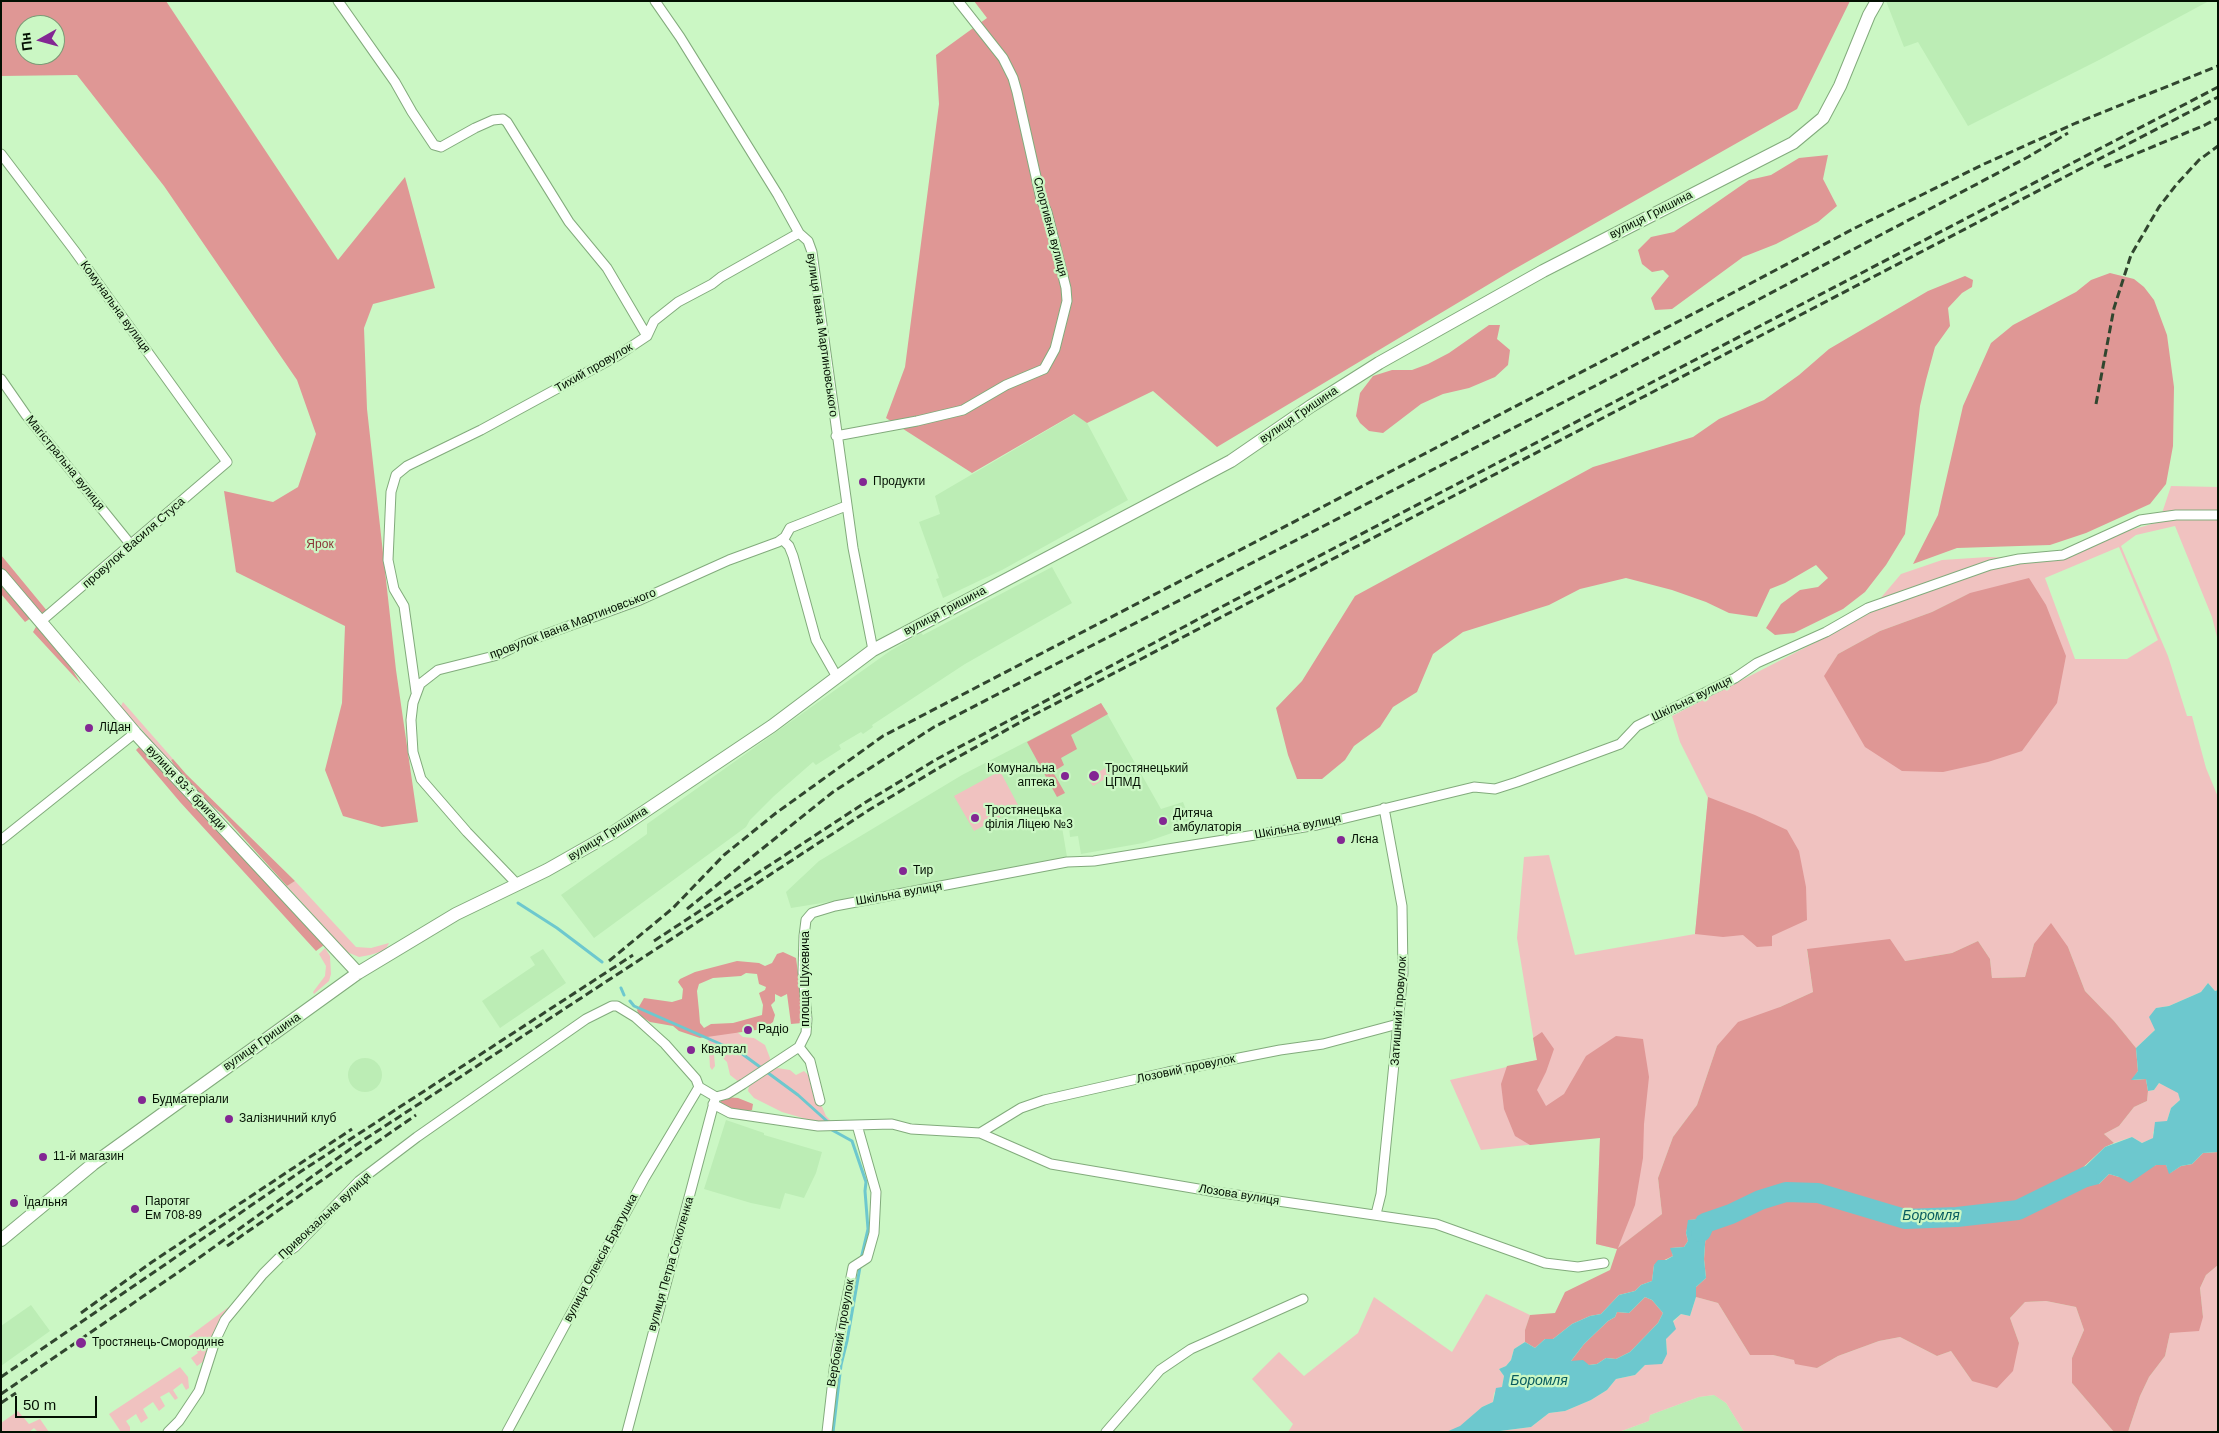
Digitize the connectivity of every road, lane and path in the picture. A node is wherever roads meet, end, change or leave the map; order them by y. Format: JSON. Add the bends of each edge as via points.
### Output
{"nodes":[{"id":1,"x":338,"y":1,"type":"edge"},
{"id":2,"x":655,"y":1,"type":"edge"},
{"id":3,"x":958,"y":1,"type":"edge"},
{"id":4,"x":1877,"y":1,"type":"edge"},
{"id":5,"x":1,"y":154,"type":"edge"},
{"id":6,"x":799,"y":233,"type":"junction"},
{"id":7,"x":647,"y":336,"type":"junction"},
{"id":8,"x":1,"y":378,"type":"edge"},
{"id":9,"x":836,"y":436,"type":"junction"},
{"id":10,"x":227,"y":462,"type":"joint"},
{"id":11,"x":846,"y":506,"type":"junction"},
{"id":12,"x":2218,"y":514,"type":"edge"},
{"id":13,"x":782,"y":540,"type":"junction"},
{"id":14,"x":131,"y":545,"type":"junction"},
{"id":15,"x":1,"y":576,"type":"edge"},
{"id":16,"x":40,"y":622,"type":"junction"},
{"id":17,"x":873,"y":650,"type":"junction"},
{"id":18,"x":837,"y":677,"type":"junction"},
{"id":19,"x":416,"y":692,"type":"junction"},
{"id":20,"x":135,"y":733,"type":"junction"},
{"id":21,"x":1384,"y":808,"type":"junction"},
{"id":22,"x":1,"y":840,"type":"edge"},
{"id":23,"x":517,"y":884,"type":"junction"},
{"id":24,"x":812,"y":913,"type":"joint"},
{"id":25,"x":358,"y":973,"type":"junction"},
{"id":26,"x":1398,"y":1024,"type":"junction"},
{"id":27,"x":799,"y":1047,"type":"junction"},
{"id":28,"x":699,"y":1087,"type":"junction"},
{"id":29,"x":714,"y":1100,"type":"junction"},
{"id":30,"x":820,"y":1101,"type":"dead end"},
{"id":31,"x":857,"y":1125,"type":"junction"},
{"id":32,"x":980,"y":1133,"type":"junction"},
{"id":33,"x":1376,"y":1214,"type":"junction"},
{"id":34,"x":1,"y":1240,"type":"edge"},
{"id":35,"x":1604,"y":1263,"type":"dead end"},
{"id":36,"x":1303,"y":1299,"type":"dead end"},
{"id":37,"x":168,"y":1432,"type":"edge"},
{"id":38,"x":507,"y":1432,"type":"edge"},
{"id":39,"x":627,"y":1432,"type":"edge"},
{"id":40,"x":826,"y":1432,"type":"edge"},
{"id":41,"x":1106,"y":1432,"type":"edge"}],
"edges":[{"from":1,"to":7,"type":"street","via":[[434,145],[441,147],[493,120],[507,122],[569,222],[610,273]]},
{"from":2,"to":6,"type":"street","name":"вулиця Івана Мартиновського"},
{"from":3,"to":9,"type":"street","name":"Спортивна вулиця","via":[[1003,58],[1017,92],[1041,199],[1066,288],[1067,301],[1055,349],[1044,369],[1014,381],[963,410]]},
{"from":4,"to":17,"type":"street","name":"вулиця Гришина","via":[[1823,118],[1793,143],[1534,276],[1379,363],[1231,461]]},
{"from":5,"to":10,"type":"street","name":"Комунальна вулиця"},
{"from":6,"to":7,"type":"street","name":"Тихий провулок","via":[[678,302],[654,321]]},
{"from":6,"to":9,"type":"street","name":"вулиця Івана Мартиновського","via":[[808,241],[812,252]]},
{"from":7,"to":19,"type":"street","name":"Тихий провулок","via":[[568,384],[396,474],[391,492],[388,560],[394,589],[404,606]]},
{"from":8,"to":14,"type":"street","name":"Магістральна вулиця","via":[[26,415]]},
{"from":9,"to":11,"type":"street","name":"вулиця Івана Мартиновського"},
{"from":10,"to":14,"type":"street","name":"провулок Василя Стуса"},
{"from":11,"to":13,"type":"street","name":"провулок Івана Мартиновського","via":[[790,528]]},
{"from":11,"to":17,"type":"street","name":"вулиця Івана Мартиновського"},
{"from":12,"to":21,"type":"street","name":"Шкільна вулиця","via":[[2140,520],[2063,555],[1990,565],[1868,608],[1637,726],[1620,744],[1495,789],[1474,787]]},
{"from":13,"to":18,"type":"street","via":[[793,556],[816,640]]},
{"from":13,"to":19,"type":"street","name":"провулок Івана Мартиновського","via":[[498,655],[438,670],[420,684]]},
{"from":14,"to":16,"type":"street","name":"провулок Василя Стуса"},
{"from":15,"to":16,"type":"street","name":"вулиця 93-ї бригади"},
{"from":16,"to":20,"type":"street","name":"вулиця 93-ї бригади"},
{"from":17,"to":18,"type":"street","name":"вулиця Гришина"},
{"from":18,"to":23,"type":"street","name":"вулиця Гришина","via":[[772,726],[614,832],[566,861]]},
{"from":19,"to":23,"type":"street","via":[[413,752],[421,779]]},
{"from":20,"to":22,"type":"street"},
{"from":20,"to":25,"type":"street","name":"вулиця 93-ї бригади"},
{"from":21,"to":24,"type":"street","name":"Шкільна вулиця","via":[[1317,825],[1094,861],[1067,862]]},
{"from":21,"to":26,"type":"street","name":"Затишний провулок","via":[[1402,906],[1403,973]]},
{"from":23,"to":25,"type":"street","name":"вулиця Гришина","via":[[456,914]]},
{"from":24,"to":27,"type":"street","name":"площа Шухевича","via":[[806,920],[804,936],[807,1026]]},
{"from":25,"to":34,"type":"street","name":"вулиця Гришина","via":[[99,1159]]},
{"from":26,"to":32,"type":"street","name":"Лозовий провулок","via":[[1323,1044],[1168,1072],[1044,1100],[1021,1108]]},
{"from":26,"to":33,"type":"street","name":"Затишний провулок","via":[[1381,1194]]},
{"from":27,"to":29,"type":"street","via":[[767,1070]]},
{"from":27,"to":30,"type":"street","via":[[810,1061]]},
{"from":28,"to":29,"type":"street"},
{"from":28,"to":37,"type":"street","name":"Привокзальна вулиця","via":[[696,1079],[665,1044],[635,1017],[617,1006],[586,1019],[359,1181],[295,1247],[279,1258],[225,1320],[199,1391]]},
{"from":28,"to":38,"type":"street","name":"вулиця Олексія Братушка","via":[[644,1179]]},
{"from":29,"to":31,"type":"street","via":[[730,1113],[759,1119],[818,1126]]},
{"from":29,"to":39,"type":"street","name":"вулиця Петра Соколенка"},
{"from":31,"to":32,"type":"street","name":"Лозова вулиця","via":[[892,1124],[911,1129]]},
{"from":31,"to":40,"type":"street","name":"Вербовий провулок","via":[[876,1192],[874,1233],[867,1258],[853,1267],[836,1353]]},
{"from":32,"to":33,"type":"street","name":"Лозова вулиця","via":[[1051,1164],[1318,1208]]},
{"from":33,"to":35,"type":"street","name":"Лозова вулиця","via":[[1453,1229],[1545,1263],[1578,1267]]},
{"from":36,"to":41,"type":"street","via":[[1192,1349],[1160,1370]]}]}
